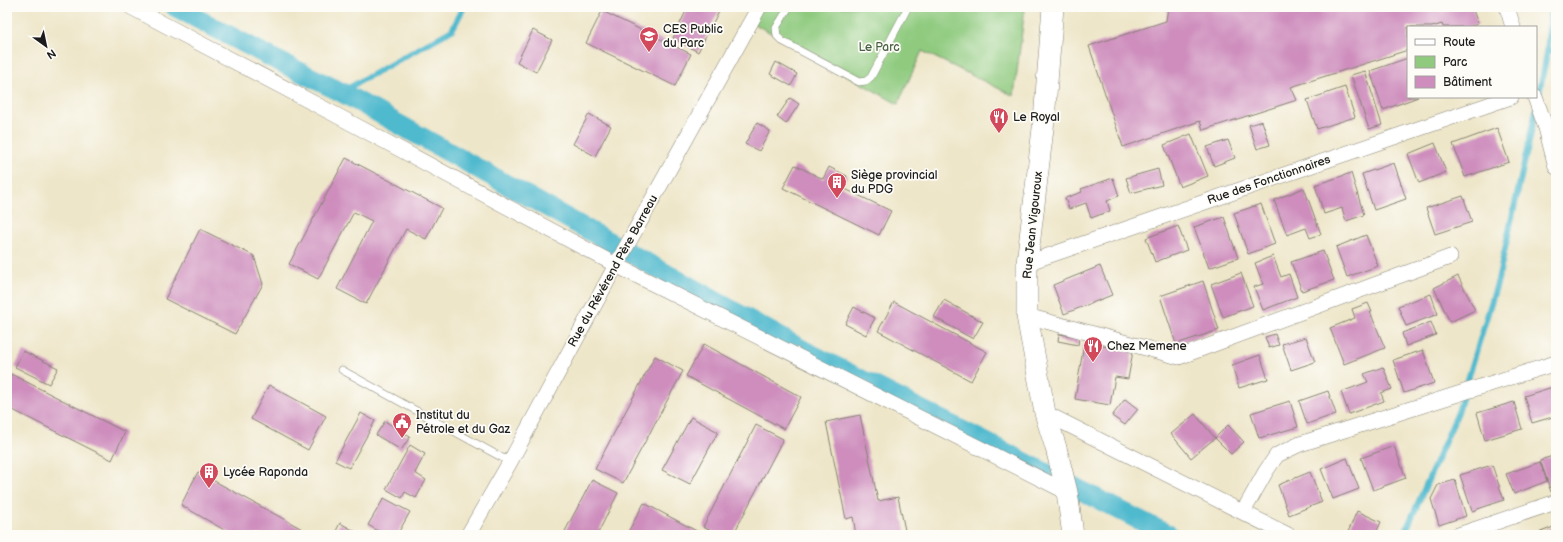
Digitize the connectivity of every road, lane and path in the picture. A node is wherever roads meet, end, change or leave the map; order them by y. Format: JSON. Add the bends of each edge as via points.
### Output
{"nodes":[{"id":1,"x":131,"y":7,"type":"edge"},
{"id":2,"x":759,"y":7,"type":"edge"},
{"id":3,"x":789,"y":7,"type":"edge"},
{"id":4,"x":908,"y":7,"type":"edge"},
{"id":5,"x":1053,"y":7,"type":"edge"},
{"id":6,"x":1507,"y":7,"type":"edge"},
{"id":7,"x":1513,"y":26,"type":"edge"},
{"id":8,"x":1508,"y":98,"type":"edge"},
{"id":9,"x":1535,"y":98,"type":"edge"},
{"id":10,"x":1556,"y":167,"type":"edge"},
{"id":11,"x":1450,"y":257,"type":"dead end"},
{"id":12,"x":618,"y":261,"type":"junction"},
{"id":13,"x":1027,"y":263,"type":"junction"},
{"id":14,"x":1027,"y":316,"type":"junction"},
{"id":15,"x":1556,"y":363,"type":"edge"},
{"id":16,"x":342,"y":370,"type":"dead end"},
{"id":17,"x":1045,"y":413,"type":"junction"},
{"id":18,"x":510,"y":462,"type":"junction"},
{"id":19,"x":1067,"y":492,"type":"junction"},
{"id":20,"x":1556,"y":502,"type":"edge"},
{"id":21,"x":1243,"y":512,"type":"junction"},
{"id":22,"x":468,"y":535,"type":"edge"},
{"id":23,"x":1073,"y":535,"type":"edge"},
{"id":24,"x":1288,"y":535,"type":"edge"},
{"id":25,"x":1458,"y":535,"type":"edge"}],
"edges":[{"from":1,"to":12,"type":"street"},
{"from":2,"to":12,"type":"street","name":"Rue du Révérend Père Barreau"},
{"from":3,"to":4,"type":"lane","via":[[776,28],[777,36],[859,82],[871,77]]},
{"from":5,"to":13,"type":"street","name":"Rue Jean Vigouroux","via":[[1044,120]]},
{"from":6,"to":7,"type":"street"},
{"from":8,"to":13,"type":"street","name":"Rue des Fonctionnaires"},
{"from":9,"to":10,"type":"street"},
{"from":11,"to":14,"type":"street","via":[[1179,356]]},
{"from":12,"to":18,"type":"street","name":"Rue du Révérend Père Barreau"},
{"from":12,"to":19,"type":"street"},
{"from":13,"to":14,"type":"street","name":"Rue Jean Vigouroux"},
{"from":14,"to":17,"type":"street","name":"Rue Jean Vigouroux"},
{"from":15,"to":21,"type":"street","via":[[1300,444],[1277,455]]},
{"from":16,"to":18,"type":"lane"},
{"from":17,"to":19,"type":"street","name":"Rue Jean Vigouroux"},
{"from":17,"to":21,"type":"street"},
{"from":18,"to":22,"type":"street","name":"Rue du Révérend Père Barreau"},
{"from":19,"to":23,"type":"street","name":"Rue Jean Vigouroux"},
{"from":20,"to":25,"type":"street"},
{"from":21,"to":24,"type":"street"}]}
